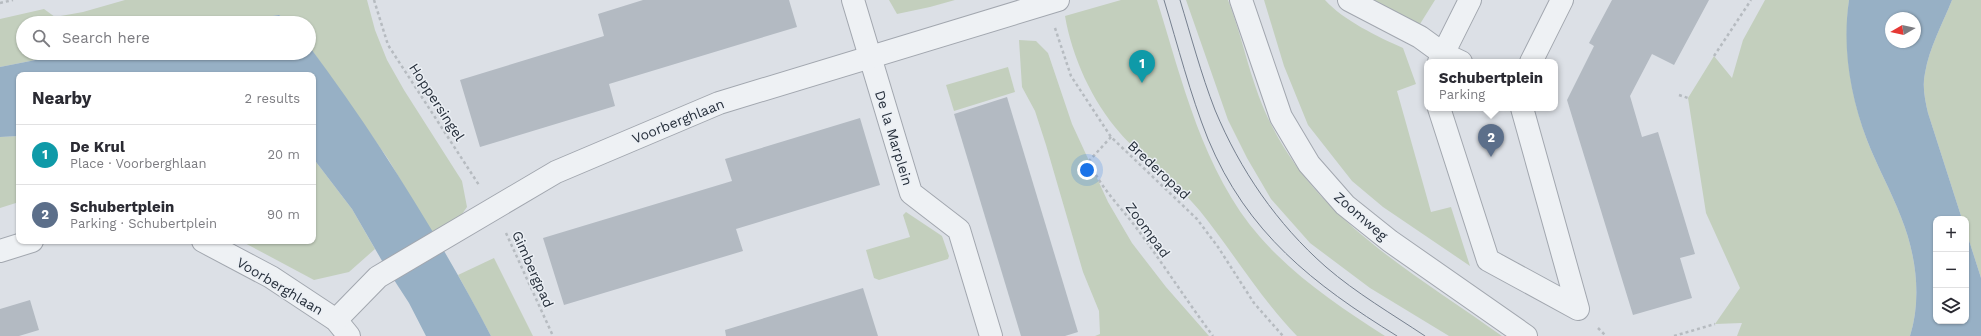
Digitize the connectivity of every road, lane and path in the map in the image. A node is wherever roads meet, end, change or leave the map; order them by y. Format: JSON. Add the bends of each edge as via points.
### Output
{"nodes":[{"id":1,"x":13,"y":0,"type":"edge"},
{"id":2,"x":374,"y":0,"type":"edge"},
{"id":3,"x":853,"y":0,"type":"edge"},
{"id":4,"x":1241,"y":0,"type":"edge"},
{"id":5,"x":1349,"y":0,"type":"edge"},
{"id":6,"x":1470,"y":0,"type":"edge"},
{"id":7,"x":1562,"y":0,"type":"edge"},
{"id":8,"x":1752,"y":0,"type":"edge"},
{"id":9,"x":1052,"y":2,"type":"edge"},
{"id":10,"x":0,"y":3,"type":"edge"},
{"id":11,"x":1714,"y":56,"type":"dead end"},
{"id":12,"x":870,"y":57,"type":"junction"},
{"id":13,"x":1447,"y":59,"type":"edge"},
{"id":14,"x":1532,"y":59,"type":"edge"},
{"id":15,"x":1679,"y":94,"type":"dead end"},
{"id":16,"x":1688,"y":98,"type":"dead end"},
{"id":17,"x":1440,"y":111,"type":"edge"},
{"id":18,"x":1523,"y":111,"type":"edge"},
{"id":19,"x":1111,"y":137,"type":"junction"},
{"id":20,"x":496,"y":210,"type":"junction"},
{"id":21,"x":23,"y":244,"type":"edge"},
{"id":22,"x":209,"y":244,"type":"edge"},
{"id":23,"x":0,"y":252,"type":"edge"},
{"id":24,"x":1715,"y":324,"type":"dead end"},
{"id":25,"x":342,"y":328,"type":"edge"},
{"id":26,"x":553,"y":336,"type":"edge"},
{"id":27,"x":991,"y":336,"type":"edge"},
{"id":28,"x":1213,"y":336,"type":"edge"},
{"id":29,"x":1283,"y":336,"type":"edge"},
{"id":30,"x":1526,"y":336,"type":"edge"},
{"id":31,"x":1674,"y":336,"type":"edge"}],
"edges":[{"from":1,"to":10,"type":"path"},
{"from":2,"to":20,"type":"path","name":"Hoppersingel","via":[[388,45]]},
{"from":3,"to":12,"type":"street","name":"De la Marplein"},
{"from":4,"to":30,"type":"street","name":"Zoomweg","via":[[1281,117],[1309,164],[1345,205],[1367,223]]},
{"from":5,"to":13,"type":"street","via":[[1420,37]]},
{"from":6,"to":13,"type":"street"},
{"from":7,"to":14,"type":"street"},
{"from":8,"to":11,"type":"path"},
{"from":9,"to":12,"type":"street","name":"Voorberghlaan"},
{"from":9,"to":19,"type":"path","name":"Brederopad","via":[[1071,76]]},
{"from":12,"to":20,"type":"street","name":"Voorberghlaan","via":[[719,103],[556,172]]},
{"from":12,"to":27,"type":"street","name":"De la Marplein","via":[[911,193],[959,230]]},
{"from":15,"to":16,"type":"path"},
{"from":17,"to":18,"type":"street","via":[[1488,260],[1578,309]]},
{"from":19,"to":28,"type":"path","name":"Zoompad","via":[[1089,161],[1097,179],[1135,226]]},
{"from":19,"to":29,"type":"path","name":"Brederopad","via":[[1197,219],[1218,246],[1254,303]]},
{"from":20,"to":25,"type":"street","name":"Voorberghlaan","via":[[378,278]]},
{"from":20,"to":26,"type":"path","name":"Gimbergpad"},
{"from":21,"to":23,"type":"street"},
{"from":22,"to":25,"type":"street","name":"Voorberghlaan","via":[[271,277]]},
{"from":24,"to":31,"type":"path"}]}
